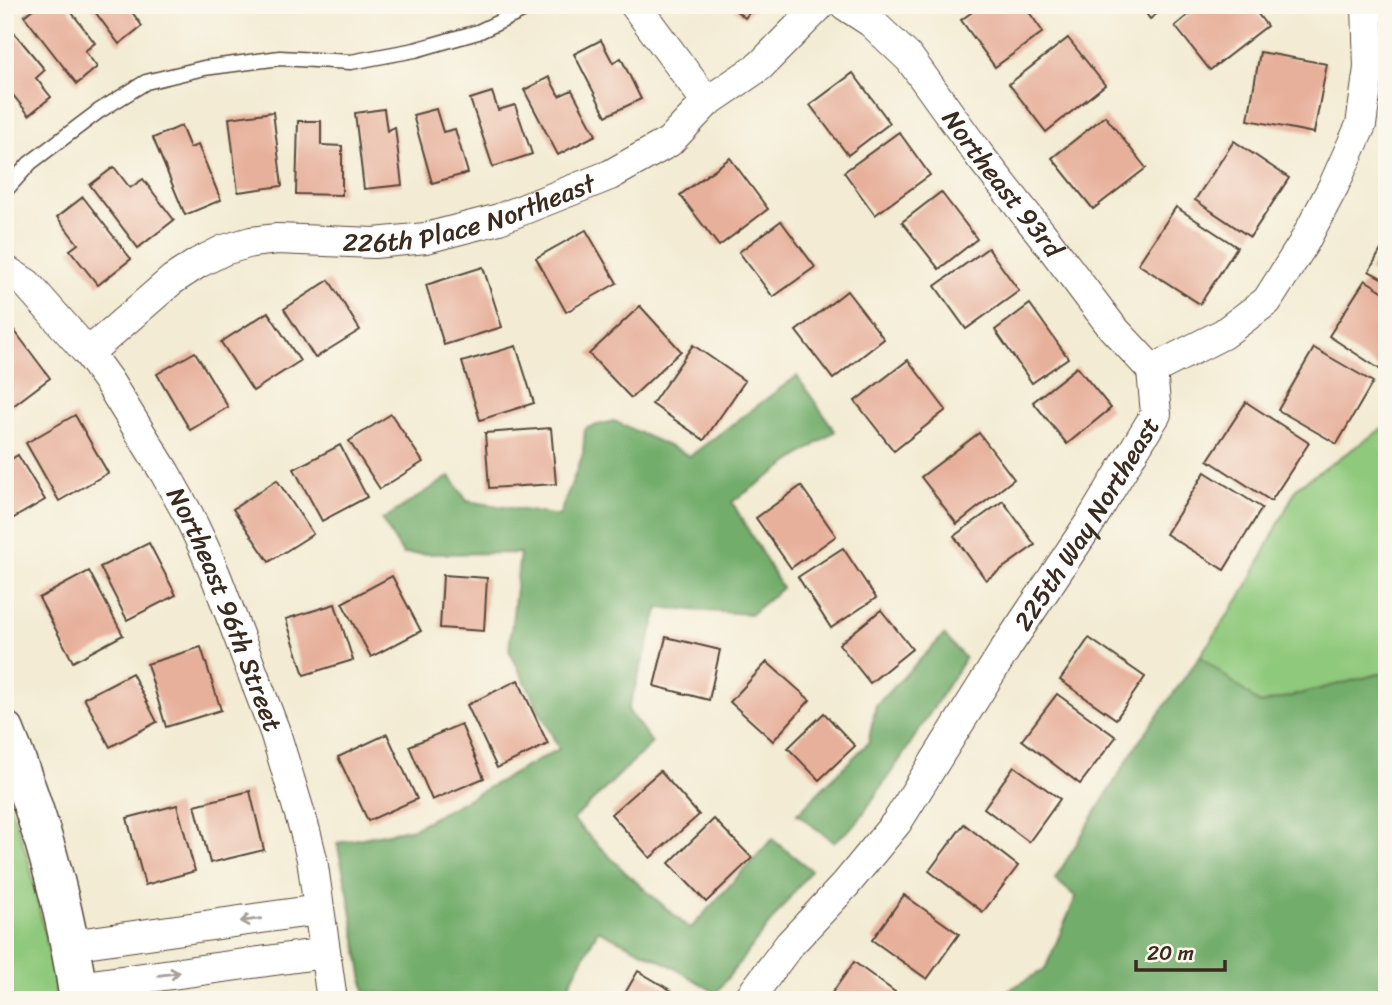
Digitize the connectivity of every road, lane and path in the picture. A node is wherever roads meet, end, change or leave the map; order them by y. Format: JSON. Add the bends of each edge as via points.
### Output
{"nodes":[{"id":1,"x":535,"y":5,"type":"edge"},
{"id":2,"x":635,"y":5,"type":"edge"},
{"id":3,"x":820,"y":5,"type":"edge"},
{"id":4,"x":845,"y":5,"type":"edge"},
{"id":5,"x":1367,"y":5,"type":"edge"},
{"id":6,"x":708,"y":102,"type":"junction"},
{"id":7,"x":5,"y":191,"type":"edge"},
{"id":8,"x":5,"y":270,"type":"edge"},
{"id":9,"x":88,"y":353,"type":"junction"},
{"id":10,"x":1152,"y":370,"type":"junction"},
{"id":11,"x":5,"y":731,"type":"edge"},
{"id":12,"x":318,"y":910,"type":"junction"},
{"id":13,"x":69,"y":946,"type":"junction"},
{"id":14,"x":325,"y":953,"type":"junction"},
{"id":15,"x":78,"y":993,"type":"edge"},
{"id":16,"x":332,"y":1000,"type":"edge"},
{"id":17,"x":748,"y":1000,"type":"edge"}],
"edges":[{"from":1,"to":7,"type":"lane","via":[[478,32],[415,50],[351,62],[280,58],[204,68],[146,82],[30,163]]},
{"from":2,"to":6,"type":"street"},
{"from":3,"to":6,"type":"street","name":"226th Place Northeast","via":[[760,66]]},
{"from":4,"to":10,"type":"street","name":"Northeast 93rd","via":[[871,22],[910,59],[1112,327]]},
{"from":5,"to":10,"type":"street","via":[[1369,68],[1361,125],[1303,244],[1267,301],[1223,334]]},
{"from":6,"to":9,"type":"street","name":"226th Place Northeast","via":[[669,142],[622,169],[499,219],[426,238],[374,243],[277,239],[224,250],[172,280]]},
{"from":8,"to":9,"type":"street","name":"Northeast 96th Street","via":[[27,284]]},
{"from":9,"to":12,"type":"street","name":"Northeast 96th Street","via":[[165,473],[217,579],[275,732],[312,859]]},
{"from":10,"to":17,"type":"street","name":"225th Way Northeast","via":[[1156,414],[1089,524],[897,822],[789,945]]},
{"from":11,"to":13,"type":"street","via":[[53,871]]},
{"from":12,"to":13,"type":"street","one_way":true},
{"from":12,"to":14,"type":"street","name":"Northeast 96th Street"},
{"from":13,"to":15,"type":"street"},
{"from":15,"to":14,"type":"street","one_way":true},
{"from":14,"to":16,"type":"street","name":"Northeast 96th Street"}]}
